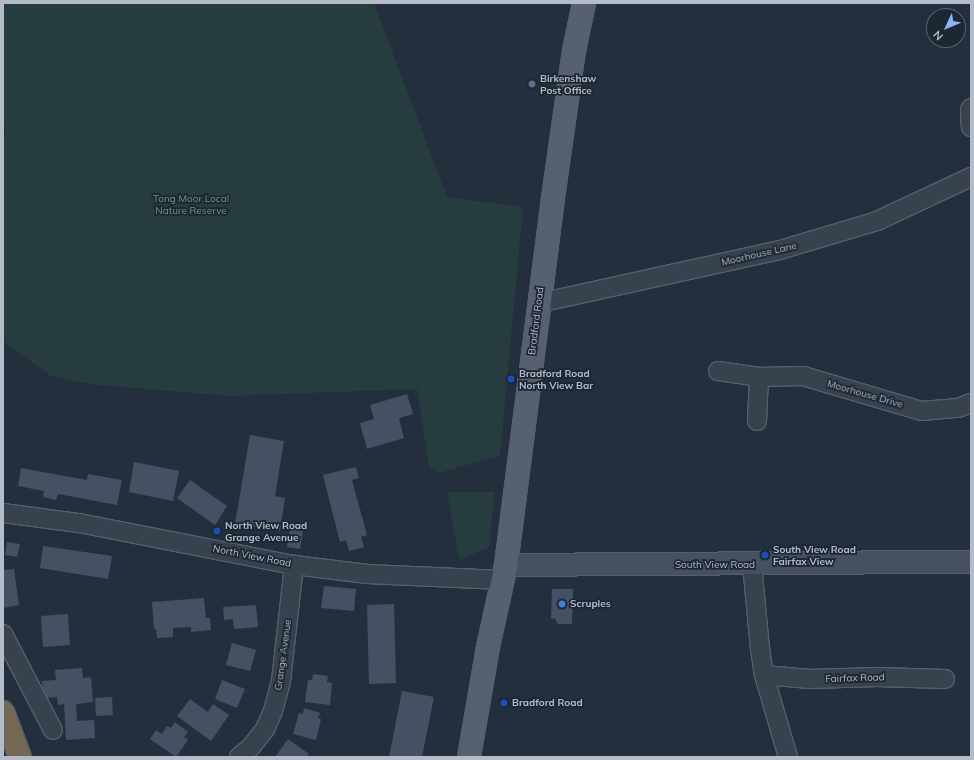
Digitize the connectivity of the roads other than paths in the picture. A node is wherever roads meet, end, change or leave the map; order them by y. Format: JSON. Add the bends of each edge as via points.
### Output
{"nodes":[{"id":1,"x":584,"y":3,"type":"edge"},
{"id":2,"x":971,"y":108,"type":"edge"},
{"id":3,"x":971,"y":127,"type":"edge"},
{"id":4,"x":971,"y":177,"type":"edge"},
{"id":5,"x":539,"y":302,"type":"junction"},
{"id":6,"x":718,"y":371,"type":"dead end"},
{"id":7,"x":759,"y":377,"type":"junction"},
{"id":8,"x":971,"y":403,"type":"edge"},
{"id":9,"x":757,"y":421,"type":"dead end"},
{"id":10,"x":3,"y":513,"type":"edge"},
{"id":11,"x":971,"y":562,"type":"edge"},
{"id":12,"x":752,"y":564,"type":"junction"},
{"id":13,"x":294,"y":565,"type":"junction"},
{"id":14,"x":505,"y":573,"type":"junction"},
{"id":15,"x":3,"y":634,"type":"edge"},
{"id":16,"x":764,"y":675,"type":"junction"},
{"id":17,"x":945,"y":679,"type":"dead end"},
{"id":18,"x":3,"y":712,"type":"edge"},
{"id":19,"x":53,"y":730,"type":"dead end"},
{"id":20,"x":20,"y":757,"type":"edge"},
{"id":21,"x":239,"y":757,"type":"edge"},
{"id":22,"x":469,"y":757,"type":"edge"},
{"id":23,"x":788,"y":757,"type":"edge"}],
"edges":[{"from":1,"to":5,"type":"main road","name":"Bradford Road","via":[[574,50]]},
{"from":2,"to":3,"type":"street"},
{"from":4,"to":5,"type":"street","name":"Moorhouse Lane","via":[[877,222],[780,250]]},
{"from":5,"to":14,"type":"main road","name":"Bradford Road"},
{"from":6,"to":7,"type":"street","name":"Moorhouse Drive"},
{"from":7,"to":8,"type":"street","name":"Moorhouse Drive","via":[[803,376],[922,411],[958,408]]},
{"from":7,"to":9,"type":"street"},
{"from":10,"to":13,"type":"street","name":"North View Road","via":[[79,523]]},
{"from":11,"to":12,"type":"street","name":"South View Road"},
{"from":12,"to":14,"type":"street","name":"South View Road"},
{"from":12,"to":16,"type":"street"},
{"from":13,"to":14,"type":"street","name":"North View Road","via":[[367,574]]},
{"from":13,"to":21,"type":"street","name":"Grange Avenue","via":[[282,674],[273,712],[265,730]]},
{"from":14,"to":22,"type":"main road","name":"Bradford Road","via":[[488,647]]},
{"from":15,"to":19,"type":"street"},
{"from":16,"to":17,"type":"street","name":"Fairfax Road","via":[[810,679]]},
{"from":16,"to":23,"type":"street"},
{"from":18,"to":20,"type":"highway"}]}
